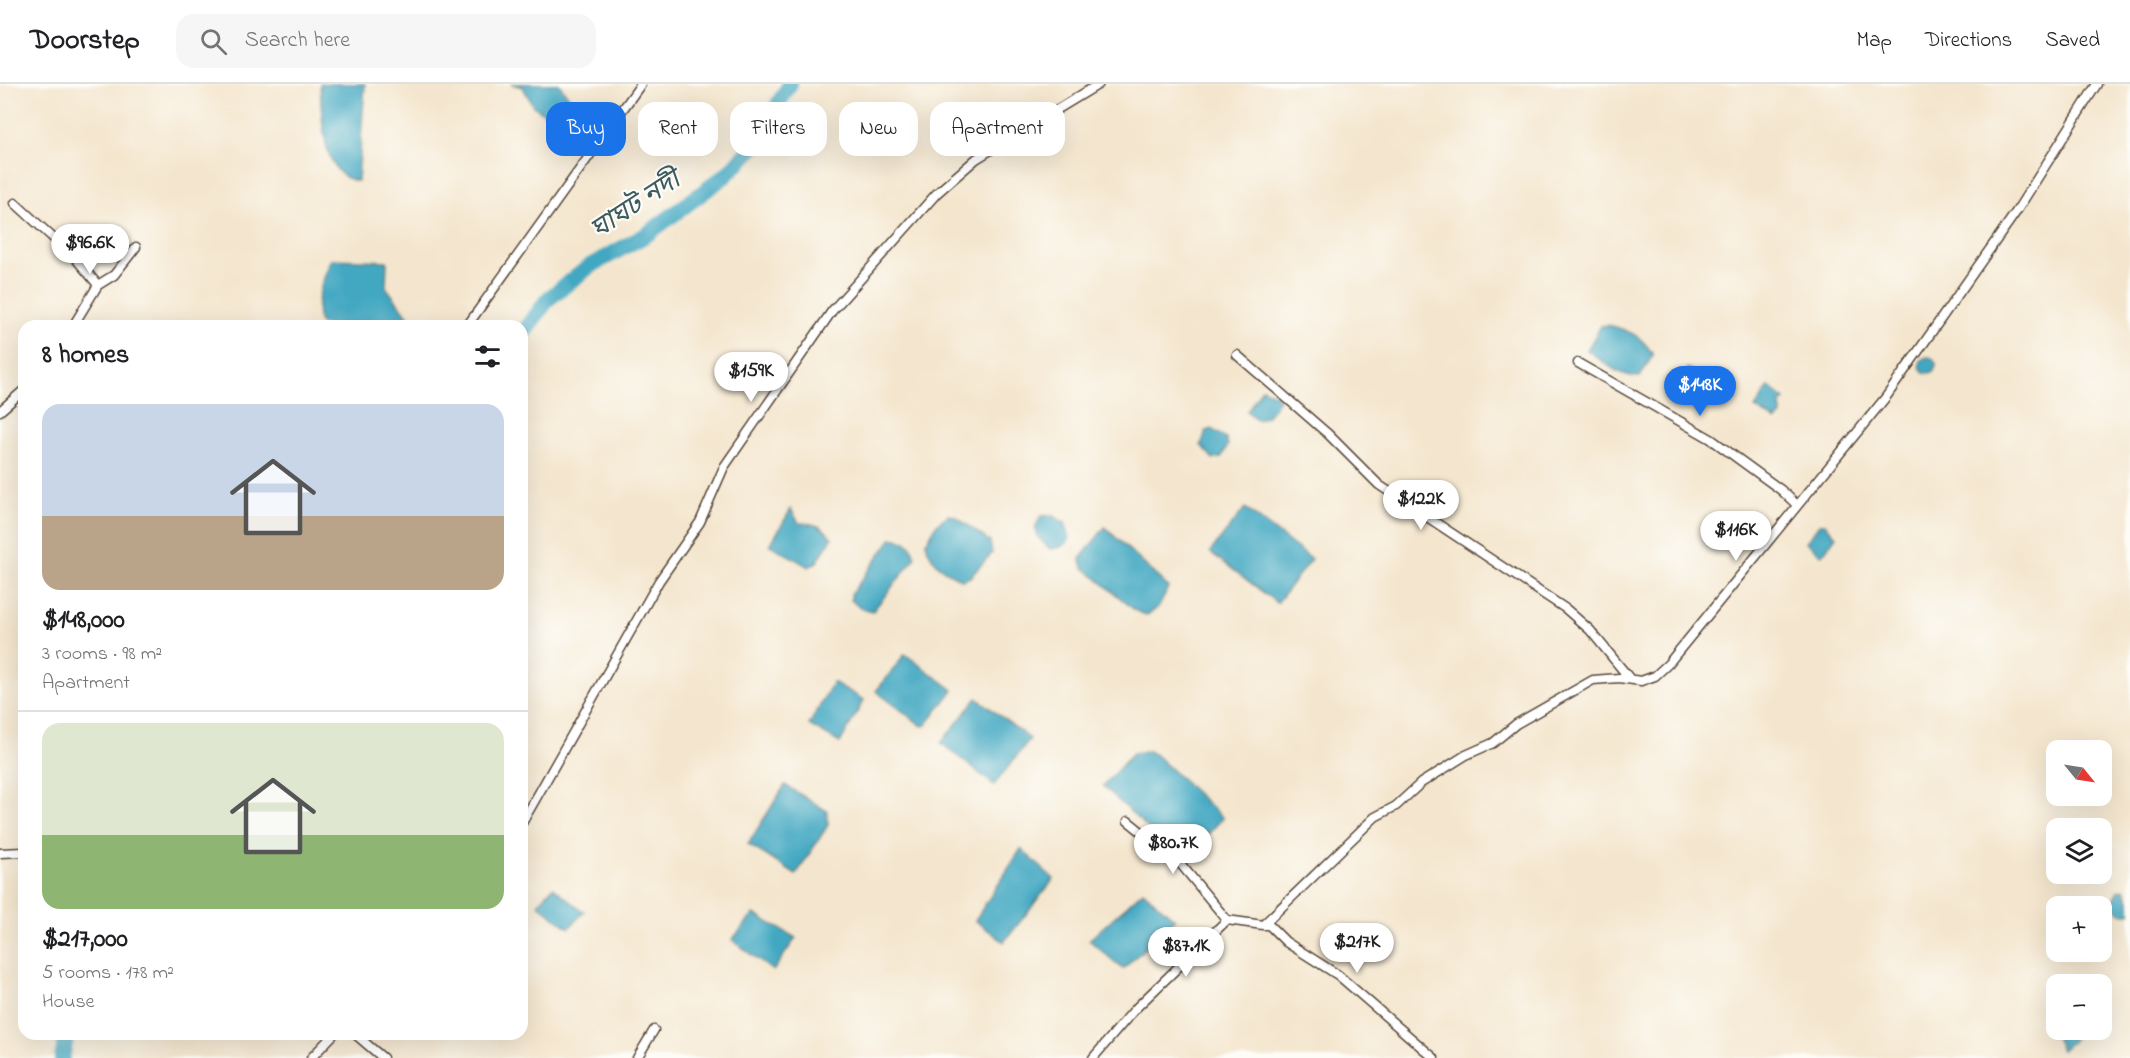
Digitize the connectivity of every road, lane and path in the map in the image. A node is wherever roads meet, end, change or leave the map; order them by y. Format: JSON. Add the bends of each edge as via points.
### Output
{"nodes":[{"id":1,"x":641,"y":84,"type":"edge"},
{"id":2,"x":1099,"y":84,"type":"edge"},
{"id":3,"x":2097,"y":84,"type":"edge"},
{"id":4,"x":15,"y":203,"type":"dead end"},
{"id":5,"x":136,"y":247,"type":"dead end"},
{"id":6,"x":98,"y":285,"type":"junction"},
{"id":7,"x":77,"y":320,"type":"edge"},
{"id":8,"x":472,"y":320,"type":"edge"},
{"id":9,"x":1237,"y":355,"type":"dead end"},
{"id":10,"x":1578,"y":363,"type":"dead end"},
{"id":11,"x":18,"y":395,"type":"edge"},
{"id":12,"x":0,"y":411,"type":"edge"},
{"id":13,"x":1797,"y":505,"type":"junction"},
{"id":14,"x":1630,"y":679,"type":"junction"},
{"id":15,"x":528,"y":812,"type":"edge"},
{"id":16,"x":1128,"y":821,"type":"dead end"},
{"id":17,"x":18,"y":852,"type":"edge"},
{"id":18,"x":0,"y":853,"type":"edge"},
{"id":19,"x":1227,"y":920,"type":"junction"},
{"id":20,"x":1263,"y":925,"type":"junction"},
{"id":21,"x":654,"y":1030,"type":"dead end"},
{"id":22,"x":328,"y":1040,"type":"edge"},
{"id":23,"x":362,"y":1040,"type":"edge"},
{"id":24,"x":311,"y":1058,"type":"edge"},
{"id":25,"x":383,"y":1058,"type":"edge"},
{"id":26,"x":637,"y":1058,"type":"edge"},
{"id":27,"x":1093,"y":1058,"type":"edge"},
{"id":28,"x":1434,"y":1058,"type":"edge"}],
"edges":[{"from":1,"to":8,"type":"street"},
{"from":2,"to":15,"type":"street","via":[[976,159],[937,193],[832,311],[724,467],[700,522],[659,581]]},
{"from":3,"to":13,"type":"street","via":[[2016,212],[1886,397]]},
{"from":4,"to":6,"type":"street","via":[[76,259]]},
{"from":5,"to":6,"type":"street","via":[[114,275]]},
{"from":6,"to":7,"type":"street"},
{"from":9,"to":14,"type":"street","via":[[1328,434],[1379,485],[1566,609],[1590,630]]},
{"from":10,"to":13,"type":"street","via":[[1712,439]]},
{"from":11,"to":12,"type":"street"},
{"from":13,"to":14,"type":"street","via":[[1668,663],[1655,676],[1641,681]]},
{"from":14,"to":20,"type":"street","via":[[1593,680],[1421,783],[1396,806],[1375,817]]},
{"from":16,"to":19,"type":"street","via":[[1179,862]]},
{"from":17,"to":18,"type":"street"},
{"from":19,"to":20,"type":"street"},
{"from":19,"to":27,"type":"street","via":[[1135,1009]]},
{"from":20,"to":28,"type":"street","via":[[1269,925],[1286,942],[1338,975]]},
{"from":21,"to":26,"type":"street"},
{"from":22,"to":24,"type":"street"},
{"from":23,"to":25,"type":"street"}]}
